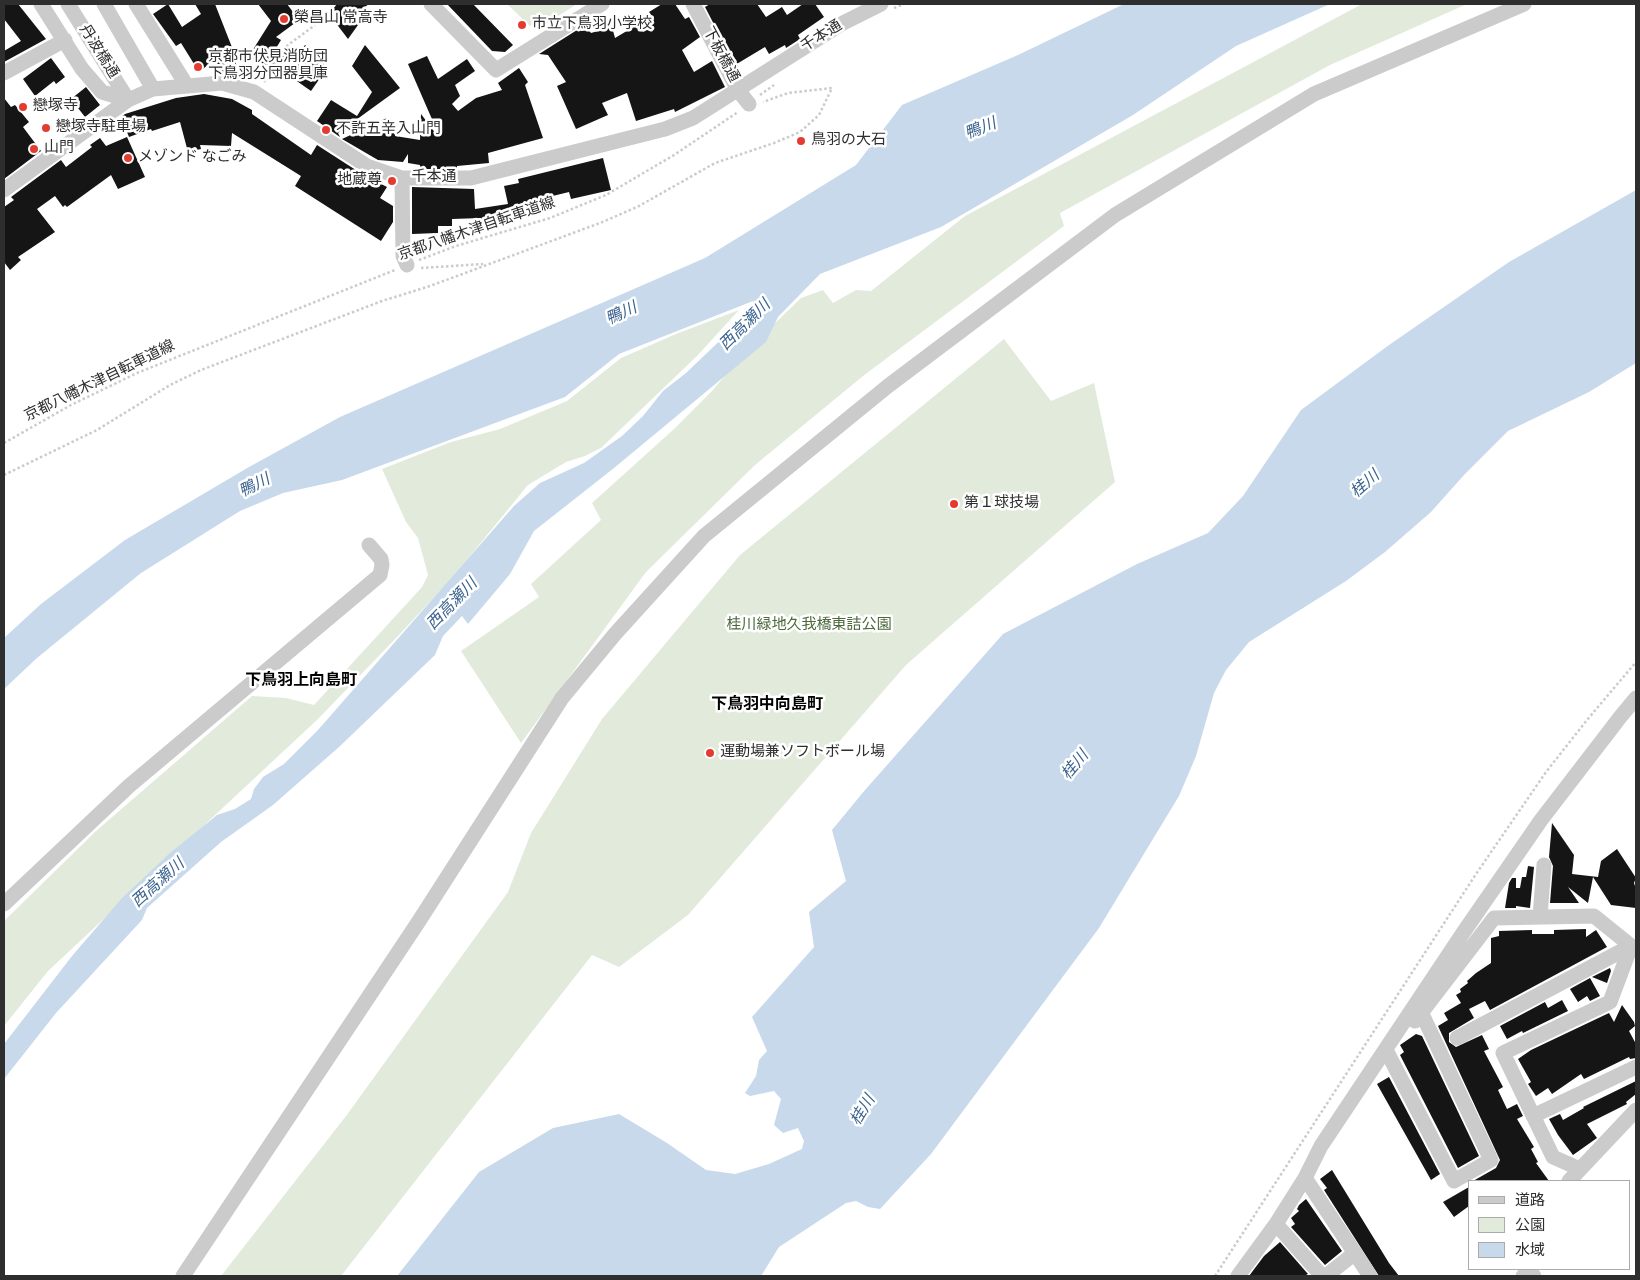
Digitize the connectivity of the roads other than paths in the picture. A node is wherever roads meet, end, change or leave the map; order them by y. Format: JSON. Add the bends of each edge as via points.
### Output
{"nodes":[{"id":1,"x":40,"y":4,"type":"edge"},
{"id":2,"x":68,"y":4,"type":"edge"},
{"id":3,"x":104,"y":4,"type":"edge"},
{"id":4,"x":136,"y":4,"type":"edge"},
{"id":5,"x":430,"y":4,"type":"edge"},
{"id":6,"x":602,"y":4,"type":"edge"},
{"id":7,"x":693,"y":4,"type":"edge"},
{"id":8,"x":1524,"y":4,"type":"edge"},
{"id":9,"x":885,"y":7,"type":"edge"},
{"id":10,"x":65,"y":40,"type":"junction"},
{"id":11,"x":4,"y":73,"type":"edge"},
{"id":12,"x":188,"y":86,"type":"junction"},
{"id":13,"x":153,"y":89,"type":"junction"},
{"id":14,"x":738,"y":90,"type":"junction"},
{"id":15,"x":128,"y":100,"type":"junction"},
{"id":16,"x":749,"y":104,"type":"road end"},
{"id":17,"x":402,"y":178,"type":"junction"},
{"id":18,"x":4,"y":190,"type":"edge"},
{"id":19,"x":407,"y":265,"type":"road end"},
{"id":20,"x":369,"y":545,"type":"dead end"},
{"id":21,"x":1636,"y":698,"type":"edge"},
{"id":22,"x":1544,"y":865,"type":"dead end"},
{"id":23,"x":4,"y":904,"type":"edge"},
{"id":24,"x":1540,"y":917,"type":"junction"},
{"id":25,"x":1634,"y":948,"type":"edge"},
{"id":26,"x":1422,"y":1014,"type":"junction"},
{"id":27,"x":1457,"y":1038,"type":"dead end"},
{"id":28,"x":1386,"y":1050,"type":"junction"},
{"id":29,"x":1636,"y":1067,"type":"edge"},
{"id":30,"x":1636,"y":1110,"type":"edge"},
{"id":31,"x":1533,"y":1116,"type":"junction"},
{"id":32,"x":1580,"y":1169,"type":"junction"},
{"id":33,"x":1305,"y":1178,"type":"junction"},
{"id":34,"x":1570,"y":1180,"type":"edge"},
{"id":35,"x":1276,"y":1224,"type":"junction"},
{"id":36,"x":1355,"y":1253,"type":"junction"},
{"id":37,"x":183,"y":1276,"type":"edge"},
{"id":38,"x":1238,"y":1276,"type":"edge"},
{"id":39,"x":1322,"y":1276,"type":"edge"},
{"id":40,"x":1326,"y":1276,"type":"edge"},
{"id":41,"x":1370,"y":1276,"type":"edge"}],
"edges":[{"from":1,"to":10,"type":"street"},
{"from":2,"to":15,"type":"street","name":"丹波橋通"},
{"from":3,"to":13,"type":"street","name":"丹波橋通"},
{"from":4,"to":12,"type":"street"},
{"from":5,"to":6,"type":"street","via":[[496,70]]},
{"from":7,"to":14,"type":"street","name":"下板橋通"},
{"from":8,"to":37,"type":"street","via":[[1314,94],[1115,215],[888,386],[704,536],[562,698],[419,921]]},
{"from":9,"to":14,"type":"street","name":"千本通","via":[[843,23]]},
{"from":10,"to":11,"type":"street"},
{"from":10,"to":15,"type":"street","via":[[82,69],[102,92]]},
{"from":12,"to":13,"type":"street","name":"千本通"},
{"from":12,"to":17,"type":"street","name":"千本通","via":[[222,83],[254,92],[367,166]]},
{"from":13,"to":15,"type":"street","name":"千本通"},
{"from":14,"to":16,"type":"street","name":"下板橋通"},
{"from":14,"to":17,"type":"street","name":"千本通","via":[[693,118],[665,129],[470,178]]},
{"from":15,"to":18,"type":"street","name":"千本通"},
{"from":17,"to":19,"type":"street","via":[[403,256]]},
{"from":20,"to":23,"type":"street","via":[[381,559],[380,575],[129,786]]},
{"from":21,"to":28,"type":"street","via":[[1541,820]]},
{"from":22,"to":24,"type":"street"},
{"from":24,"to":25,"type":"street","via":[[1594,916]]},
{"from":24,"to":26,"type":"street","via":[[1494,918]]},
{"from":25,"to":27,"type":"street"},
{"from":25,"to":31,"type":"street","via":[[1610,1002],[1503,1053]]},
{"from":26,"to":28,"type":"street"},
{"from":26,"to":28,"type":"street","via":[[1491,1160],[1454,1181]]},
{"from":28,"to":33,"type":"street","via":[[1320,1146]]},
{"from":29,"to":31,"type":"street"},
{"from":30,"to":32,"type":"street"},
{"from":31,"to":32,"type":"street","via":[[1553,1157]]},
{"from":32,"to":34,"type":"street"},
{"from":33,"to":35,"type":"street"},
{"from":33,"to":36,"type":"street"},
{"from":35,"to":38,"type":"street"},
{"from":35,"to":39,"type":"street"},
{"from":36,"to":40,"type":"street"},
{"from":36,"to":41,"type":"street"}]}
